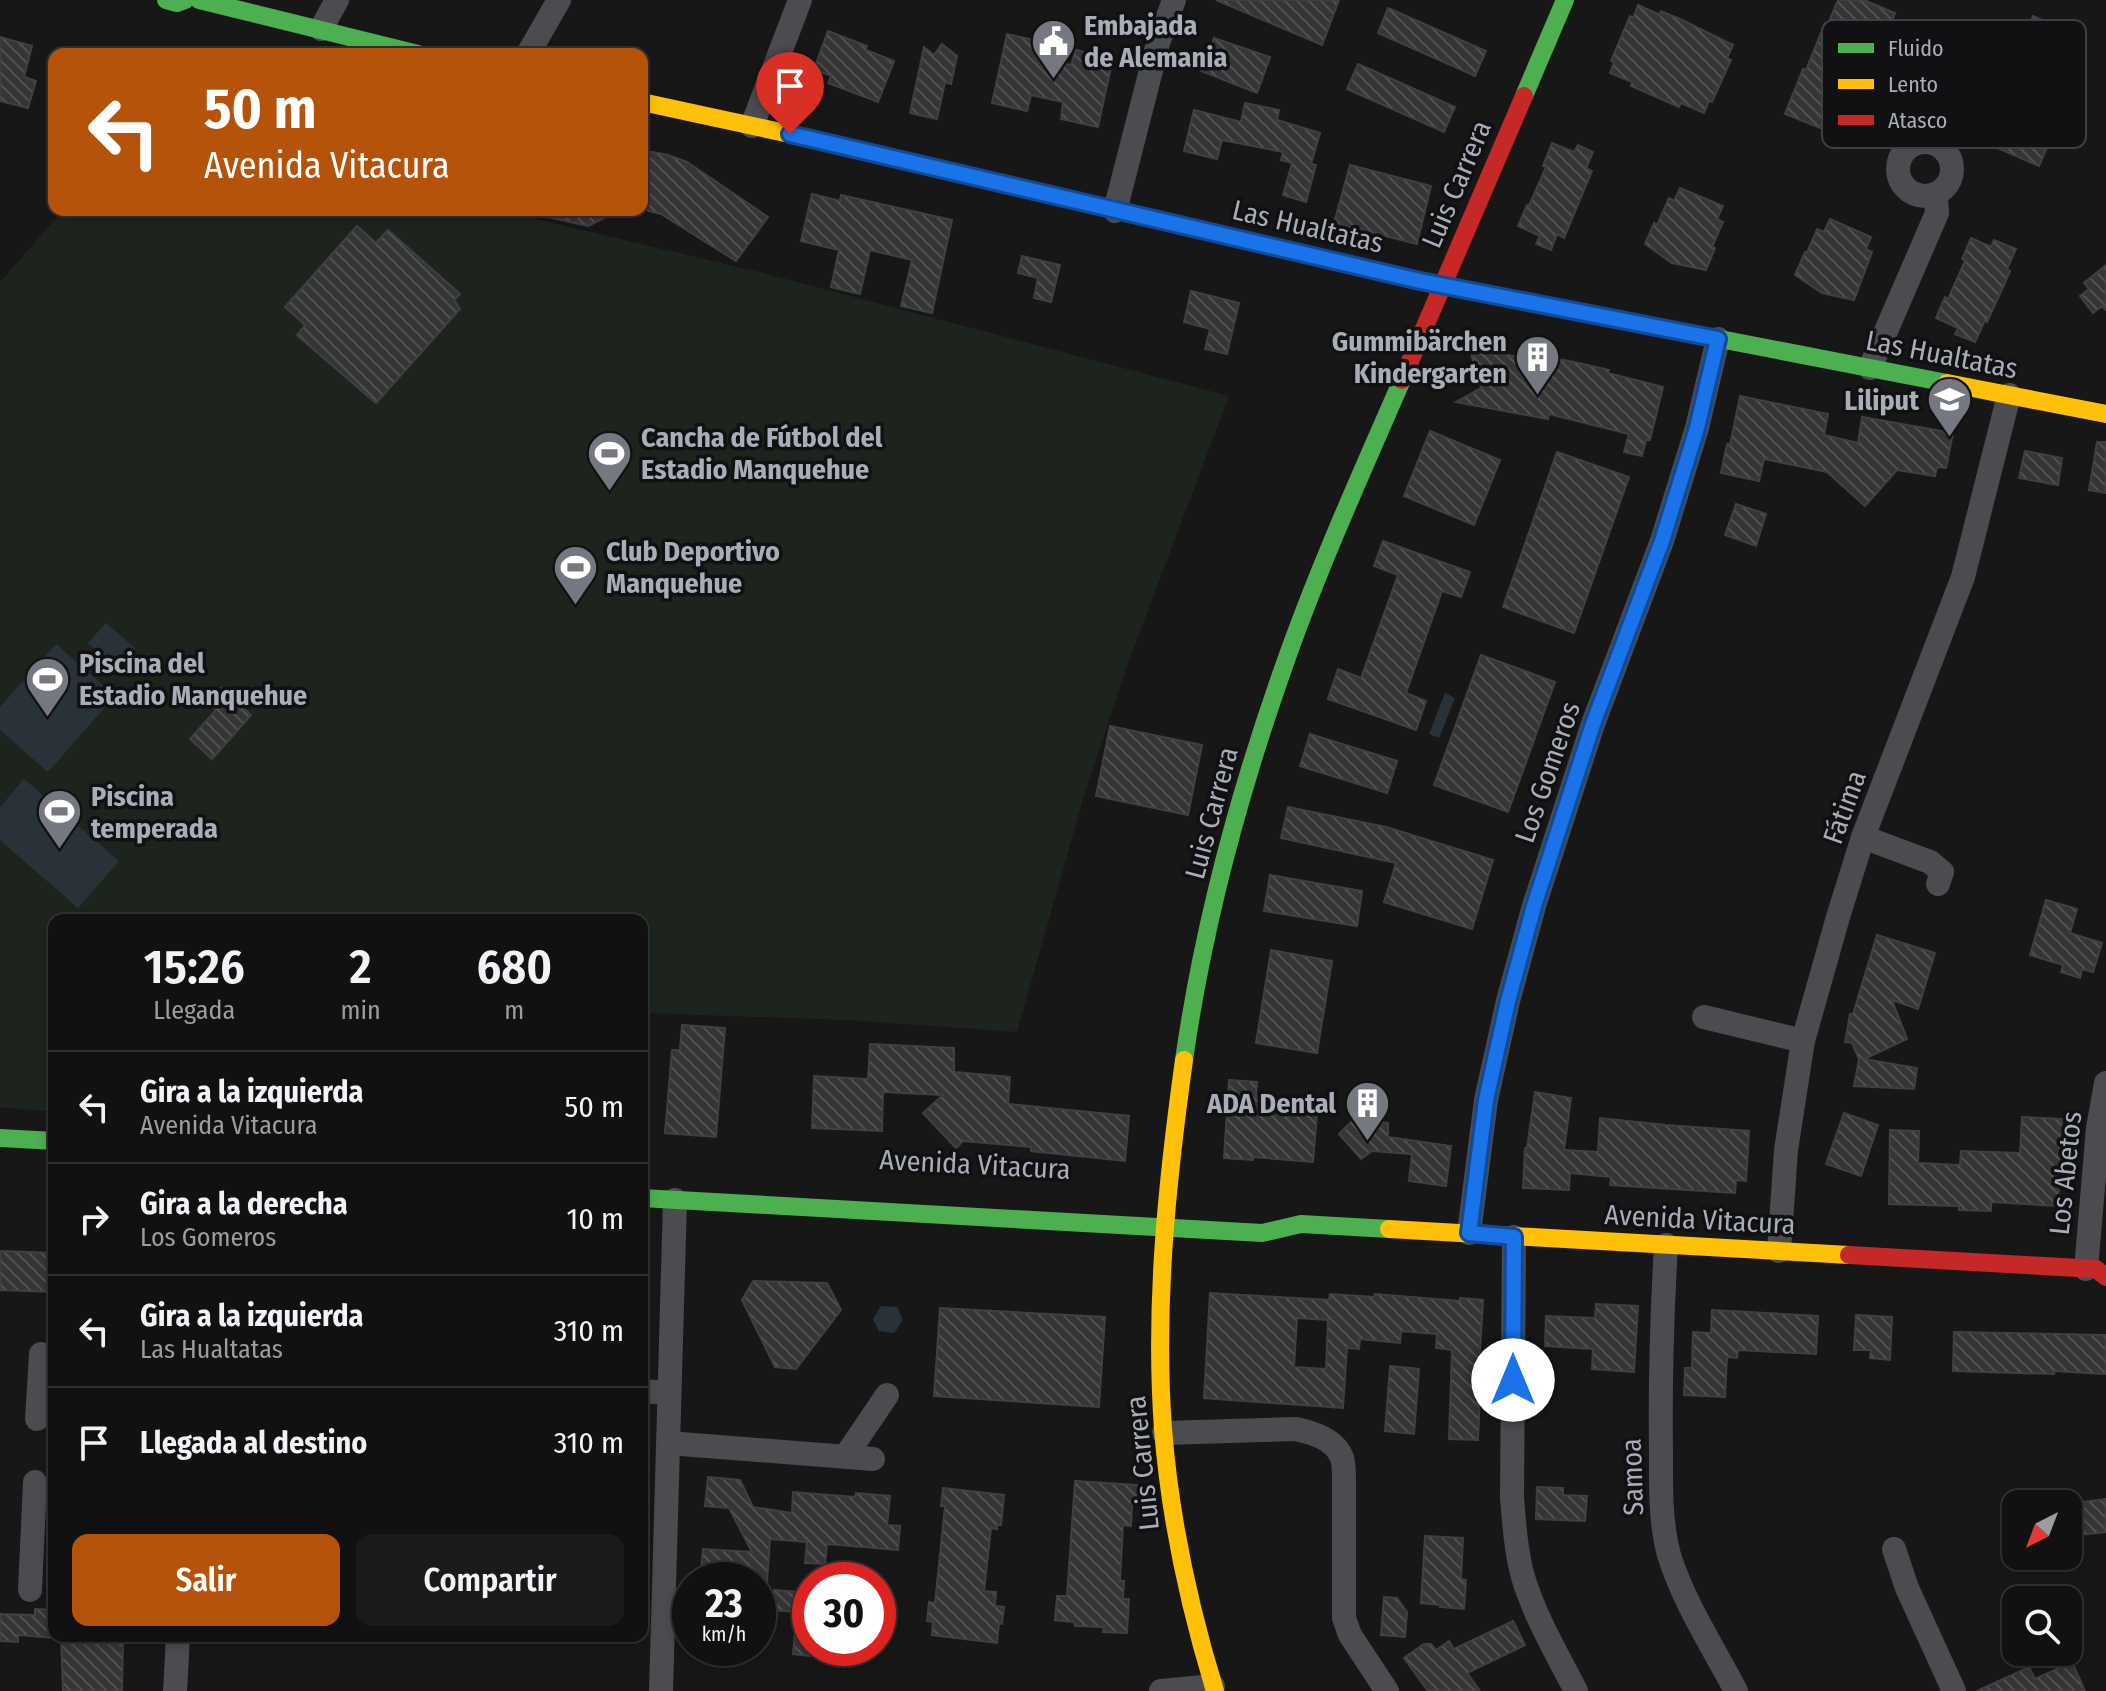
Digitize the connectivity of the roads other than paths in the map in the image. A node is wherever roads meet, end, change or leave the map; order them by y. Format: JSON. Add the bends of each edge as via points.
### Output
{"nodes":[{"id":1,"x":166,"y":0,"type":"edge"},
{"id":2,"x":185,"y":0,"type":"edge"},
{"id":3,"x":199,"y":0,"type":"edge"},
{"id":4,"x":337,"y":0,"type":"edge"},
{"id":5,"x":559,"y":0,"type":"edge"},
{"id":6,"x":800,"y":0,"type":"edge"},
{"id":7,"x":1174,"y":0,"type":"edge"},
{"id":8,"x":1565,"y":0,"type":"edge"},
{"id":9,"x":321,"y":29,"type":"junction"},
{"id":10,"x":395,"y":48,"type":"edge"},
{"id":11,"x":531,"y":48,"type":"edge"},
{"id":12,"x":648,"y":103,"type":"edge"},
{"id":13,"x":752,"y":126,"type":"junction"},
{"id":14,"x":1936,"y":195,"type":"dead end"},
{"id":15,"x":1115,"y":211,"type":"junction"},
{"id":16,"x":1442,"y":285,"type":"junction"},
{"id":17,"x":1718,"y":339,"type":"junction"},
{"id":18,"x":1870,"y":368,"type":"junction"},
{"id":19,"x":2009,"y":395,"type":"junction"},
{"id":20,"x":2106,"y":414,"type":"edge"},
{"id":21,"x":1863,"y":837,"type":"junction"},
{"id":22,"x":1938,"y":884,"type":"dead end"},
{"id":23,"x":1704,"y":1017,"type":"dead end"},
{"id":24,"x":1803,"y":1041,"type":"junction"},
{"id":25,"x":2106,"y":1083,"type":"edge"},
{"id":26,"x":0,"y":1138,"type":"edge"},
{"id":27,"x":48,"y":1141,"type":"edge"},
{"id":28,"x":648,"y":1198,"type":"edge"},
{"id":29,"x":675,"y":1200,"type":"junction"},
{"id":30,"x":1147,"y":1201,"type":"dead end"},
{"id":31,"x":1173,"y":1203,"type":"junction"},
{"id":32,"x":1275,"y":1213,"type":"dead end"},
{"id":33,"x":1301,"y":1224,"type":"junction"},
{"id":34,"x":1165,"y":1228,"type":"junction"},
{"id":35,"x":1469,"y":1233,"type":"junction"},
{"id":36,"x":1514,"y":1237,"type":"junction"},
{"id":37,"x":1666,"y":1245,"type":"junction"},
{"id":38,"x":1779,"y":1251,"type":"junction"},
{"id":39,"x":2099,"y":1269,"type":"edge"},
{"id":40,"x":41,"y":1354,"type":"dead end"},
{"id":41,"x":47,"y":1386,"type":"edge"},
{"id":42,"x":648,"y":1391,"type":"edge"},
{"id":43,"x":669,"y":1393,"type":"junction"},
{"id":44,"x":887,"y":1395,"type":"dead end"},
{"id":45,"x":37,"y":1419,"type":"dead end"},
{"id":46,"x":1164,"y":1433,"type":"junction"},
{"id":47,"x":668,"y":1443,"type":"junction"},
{"id":48,"x":845,"y":1457,"type":"junction"},
{"id":49,"x":873,"y":1459,"type":"dead end"},
{"id":50,"x":35,"y":1482,"type":"dead end"},
{"id":51,"x":43,"y":1531,"type":"edge"},
{"id":52,"x":654,"y":1547,"type":"edge"},
{"id":53,"x":1894,"y":1549,"type":"dead end"},
{"id":54,"x":30,"y":1590,"type":"dead end"},
{"id":55,"x":178,"y":1642,"type":"edge"},
{"id":56,"x":1214,"y":1688,"type":"edge"},
{"id":57,"x":175,"y":1691,"type":"edge"},
{"id":58,"x":661,"y":1691,"type":"edge"},
{"id":59,"x":1161,"y":1691,"type":"edge"},
{"id":60,"x":1387,"y":1691,"type":"edge"},
{"id":61,"x":1576,"y":1691,"type":"edge"},
{"id":62,"x":1736,"y":1691,"type":"edge"},
{"id":63,"x":1954,"y":1691,"type":"edge"}],
"edges":[{"from":1,"to":2,"type":"street"},
{"from":3,"to":9,"type":"street"},
{"from":4,"to":9,"type":"street"},
{"from":5,"to":11,"type":"street"},
{"from":6,"to":13,"type":"street"},
{"from":7,"to":15,"type":"street"},
{"from":8,"to":16,"type":"street","name":"Luis Carrera"},
{"from":9,"to":10,"type":"street"},
{"from":12,"to":13,"type":"street","name":"Las Hualtatas"},
{"from":13,"to":15,"type":"street","name":"Las Hualtatas"},
{"from":14,"to":18,"type":"street","via":[[1937,213]]},
{"from":15,"to":16,"type":"street","name":"Las Hualtatas"},
{"from":16,"to":17,"type":"street","name":"Las Hualtatas"},
{"from":16,"to":31,"type":"street","name":"Luis Carrera","via":[[1326,557],[1245,790],[1198,985],[1182,1084]]},
{"from":17,"to":18,"type":"street","name":"Las Hualtatas"},
{"from":17,"to":35,"type":"street","name":"Los Gomeros","via":[[1662,541],[1593,724],[1530,919],[1486,1100]]},
{"from":18,"to":19,"type":"street","name":"Las Hualtatas"},
{"from":19,"to":20,"type":"street","name":"Las Hualtatas"},
{"from":19,"to":21,"type":"street","name":"Fátima","via":[[1963,577]]},
{"from":21,"to":22,"type":"street","via":[[1930,862],[1942,872]]},
{"from":21,"to":24,"type":"street","name":"Fátima"},
{"from":23,"to":24,"type":"street"},
{"from":24,"to":38,"type":"street","name":"Fátima","via":[[1786,1150]]},
{"from":25,"to":39,"type":"street","name":"Los Abetos","via":[[2098,1128]]},
{"from":26,"to":27,"type":"street"},
{"from":28,"to":29,"type":"street","name":"Avenida Vitacura"},
{"from":29,"to":34,"type":"street","name":"Avenida Vitacura"},
{"from":29,"to":43,"type":"street"},
{"from":30,"to":31,"type":"street"},
{"from":31,"to":34,"type":"street","name":"Luis Carrera"},
{"from":32,"to":33,"type":"street","name":"Avenida Vitacura"},
{"from":33,"to":34,"type":"street","name":"Avenida Vitacura","via":[[1262,1233]]},
{"from":33,"to":35,"type":"street","name":"Avenida Vitacura"},
{"from":34,"to":46,"type":"street","name":"Luis Carrera"},
{"from":35,"to":36,"type":"street","name":"Avenida Vitacura"},
{"from":36,"to":37,"type":"street","name":"Avenida Vitacura"},
{"from":36,"to":61,"type":"street","via":[[1516,1538],[1531,1602]]},
{"from":37,"to":38,"type":"street","name":"Avenida Vitacura"},
{"from":37,"to":62,"type":"street","name":"Samoa","via":[[1660,1368],[1664,1528],[1676,1576]]},
{"from":38,"to":39,"type":"street","name":"Avenida Vitacura"},
{"from":40,"to":41,"type":"street"},
{"from":41,"to":45,"type":"street"},
{"from":42,"to":43,"type":"street"},
{"from":43,"to":47,"type":"street"},
{"from":44,"to":48,"type":"street"},
{"from":46,"to":56,"type":"street","name":"Luis Carrera","via":[[1183,1568]]},
{"from":46,"to":60,"type":"street","via":[[1296,1429],[1332,1444],[1342,1457],[1344,1479],[1344,1618]]},
{"from":47,"to":48,"type":"street"},
{"from":47,"to":52,"type":"street"},
{"from":48,"to":49,"type":"street"},
{"from":50,"to":51,"type":"street"},
{"from":51,"to":54,"type":"street"},
{"from":52,"to":58,"type":"street"},
{"from":53,"to":63,"type":"street"},
{"from":55,"to":57,"type":"street"},
{"from":56,"to":59,"type":"street"}]}
